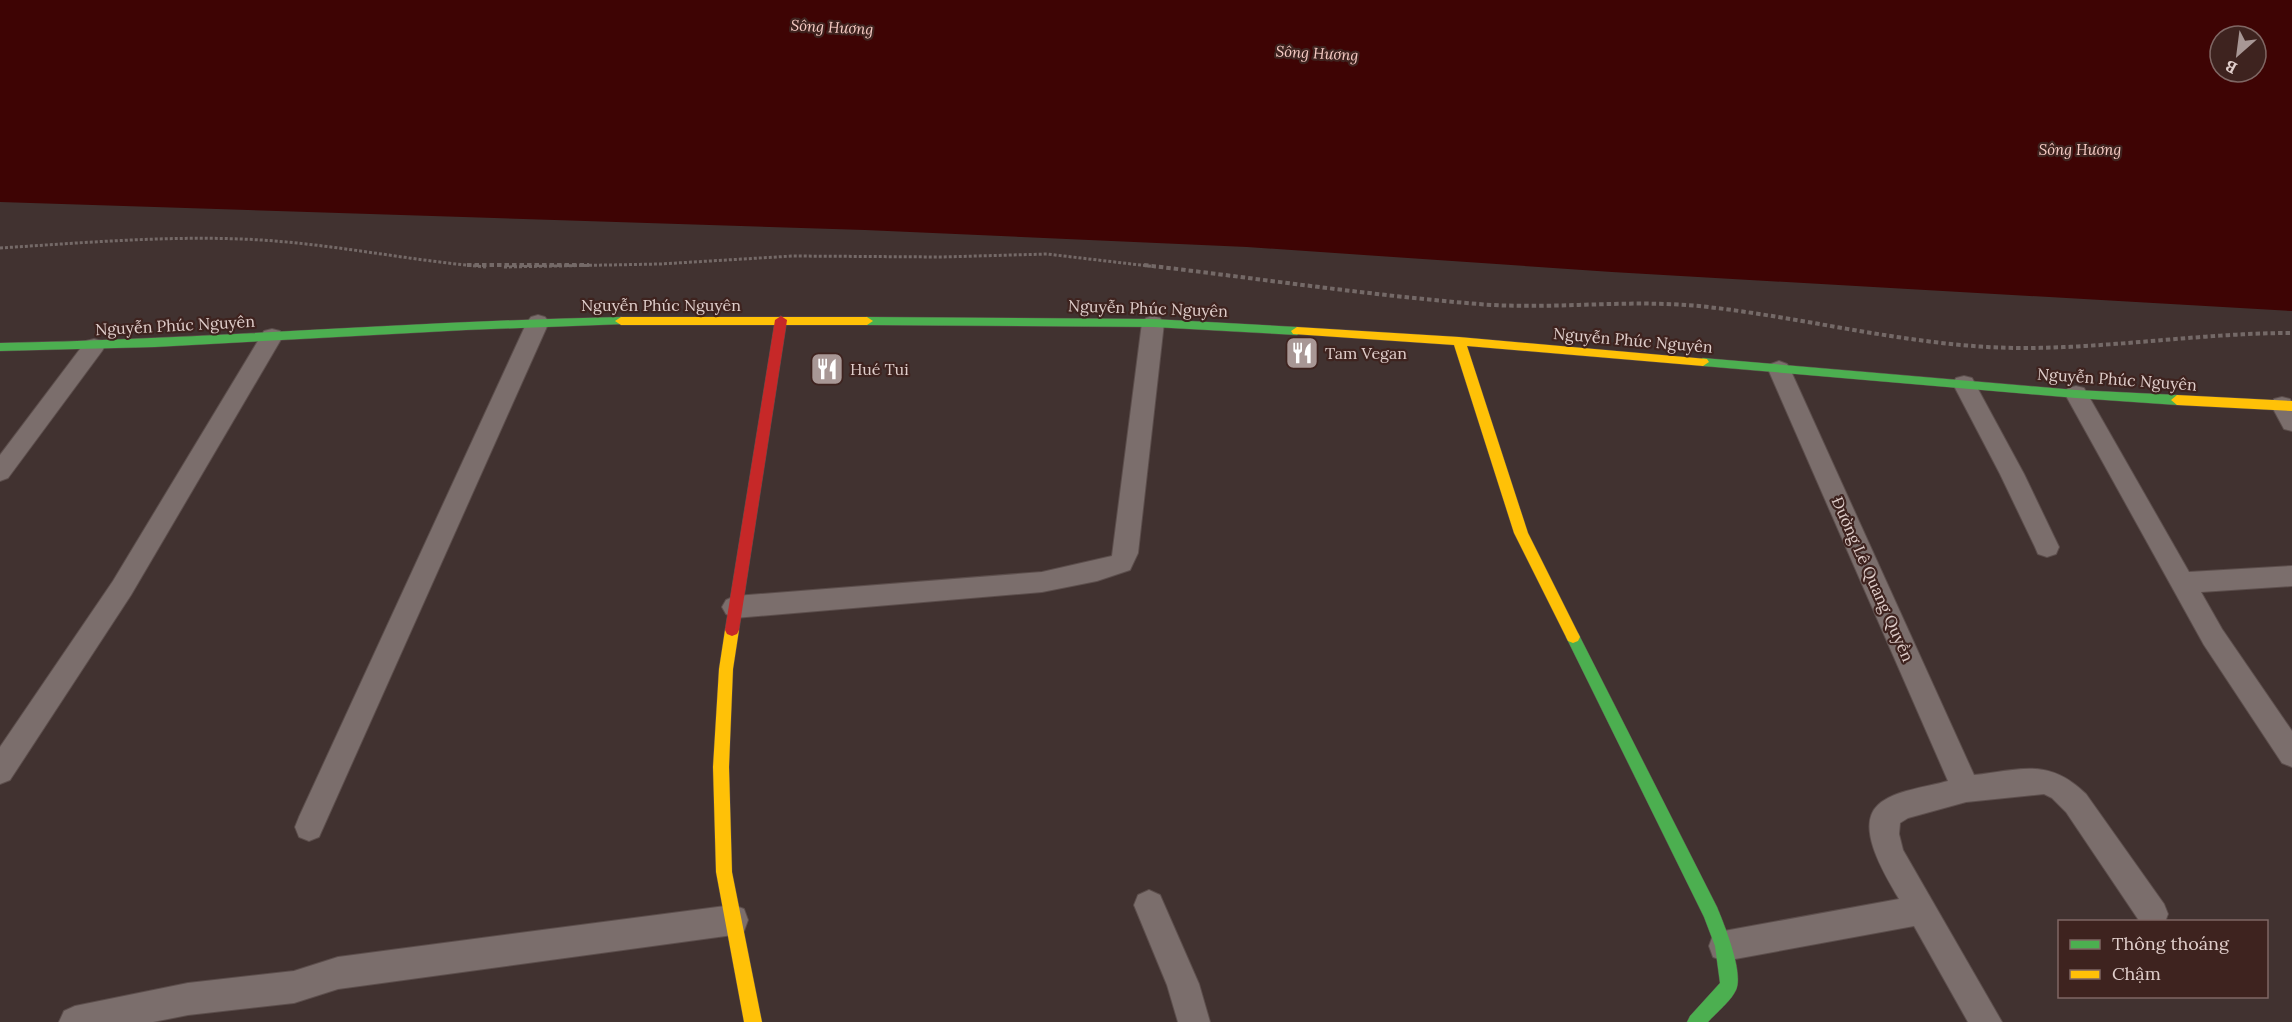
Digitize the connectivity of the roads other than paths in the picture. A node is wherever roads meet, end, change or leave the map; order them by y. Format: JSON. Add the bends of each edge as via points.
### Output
{"nodes":[{"id":1,"x":781,"y":320,"type":"junction"},
{"id":2,"x":538,"y":322,"type":"junction"},
{"id":3,"x":1153,"y":323,"type":"junction"},
{"id":4,"x":272,"y":336,"type":"junction"},
{"id":5,"x":1459,"y":341,"type":"junction"},
{"id":6,"x":94,"y":346,"type":"junction"},
{"id":7,"x":0,"y":347,"type":"edge"},
{"id":8,"x":1779,"y":369,"type":"junction"},
{"id":9,"x":1964,"y":384,"type":"junction"},
{"id":10,"x":2076,"y":394,"type":"junction"},
{"id":11,"x":2289,"y":411,"type":"edge"},
{"id":12,"x":0,"y":472,"type":"edge"},
{"id":13,"x":2047,"y":546,"type":"dead end"},
{"id":14,"x":2292,"y":576,"type":"edge"},
{"id":15,"x":2181,"y":583,"type":"junction"},
{"id":16,"x":735,"y":607,"type":"junction"},
{"id":17,"x":2292,"y":754,"type":"edge"},
{"id":18,"x":0,"y":771,"type":"edge"},
{"id":19,"x":1966,"y":789,"type":"junction"},
{"id":20,"x":309,"y":827,"type":"dead end"},
{"id":21,"x":1149,"y":904,"type":"dead end"},
{"id":22,"x":1921,"y":910,"type":"junction"},
{"id":23,"x":2153,"y":914,"type":"dead end"},
{"id":24,"x":734,"y":920,"type":"junction"},
{"id":25,"x":1724,"y":946,"type":"junction"},
{"id":26,"x":75,"y":1022,"type":"edge"},
{"id":27,"x":753,"y":1022,"type":"edge"},
{"id":28,"x":1194,"y":1022,"type":"edge"},
{"id":29,"x":1696,"y":1022,"type":"edge"},
{"id":30,"x":1986,"y":1022,"type":"edge"}],
"edges":[{"from":1,"to":2,"type":"main road","name":"Nguyễn Phúc Nguyên"},
{"from":1,"to":3,"type":"main road","name":"Nguyễn Phúc Nguyên"},
{"from":1,"to":16,"type":"main road"},
{"from":2,"to":4,"type":"main road","name":"Nguyễn Phúc Nguyên"},
{"from":2,"to":20,"type":"street"},
{"from":3,"to":5,"type":"main road","name":"Nguyễn Phúc Nguyên"},
{"from":3,"to":16,"type":"street","via":[[1126,553],[1121,563],[1097,572],[1042,582]]},
{"from":4,"to":6,"type":"main road","name":"Nguyễn Phúc Nguyên"},
{"from":4,"to":18,"type":"street","via":[[122,588]]},
{"from":5,"to":8,"type":"main road","name":"Nguyễn Phúc Nguyên"},
{"from":5,"to":25,"type":"main road","via":[[1521,533]]},
{"from":6,"to":7,"type":"main road","name":"Nguyễn Phúc Nguyên"},
{"from":6,"to":12,"type":"street"},
{"from":8,"to":9,"type":"main road","name":"Nguyễn Phúc Nguyên"},
{"from":8,"to":19,"type":"street","name":"Đường Lê Quang Quyền"},
{"from":9,"to":10,"type":"main road","name":"Nguyễn Phúc Nguyên"},
{"from":9,"to":13,"type":"street"},
{"from":10,"to":11,"type":"main road","name":"Nguyễn Phúc Nguyên"},
{"from":10,"to":15,"type":"street"},
{"from":14,"to":15,"type":"street"},
{"from":15,"to":17,"type":"street"},
{"from":16,"to":24,"type":"main road","via":[[726,669],[721,767],[724,872]]},
{"from":19,"to":22,"type":"street","via":[[1901,807],[1887,815],[1884,834],[1890,855]]},
{"from":19,"to":23,"type":"street","via":[[2046,781],[2062,789],[2076,803]]},
{"from":21,"to":28,"type":"street","via":[[1183,984]]},
{"from":22,"to":25,"type":"street"},
{"from":22,"to":30,"type":"street"},
{"from":24,"to":26,"type":"street","via":[[338,973],[294,987],[188,999]]},
{"from":24,"to":27,"type":"main road"},
{"from":25,"to":29,"type":"main road","via":[[1729,986]]}]}
